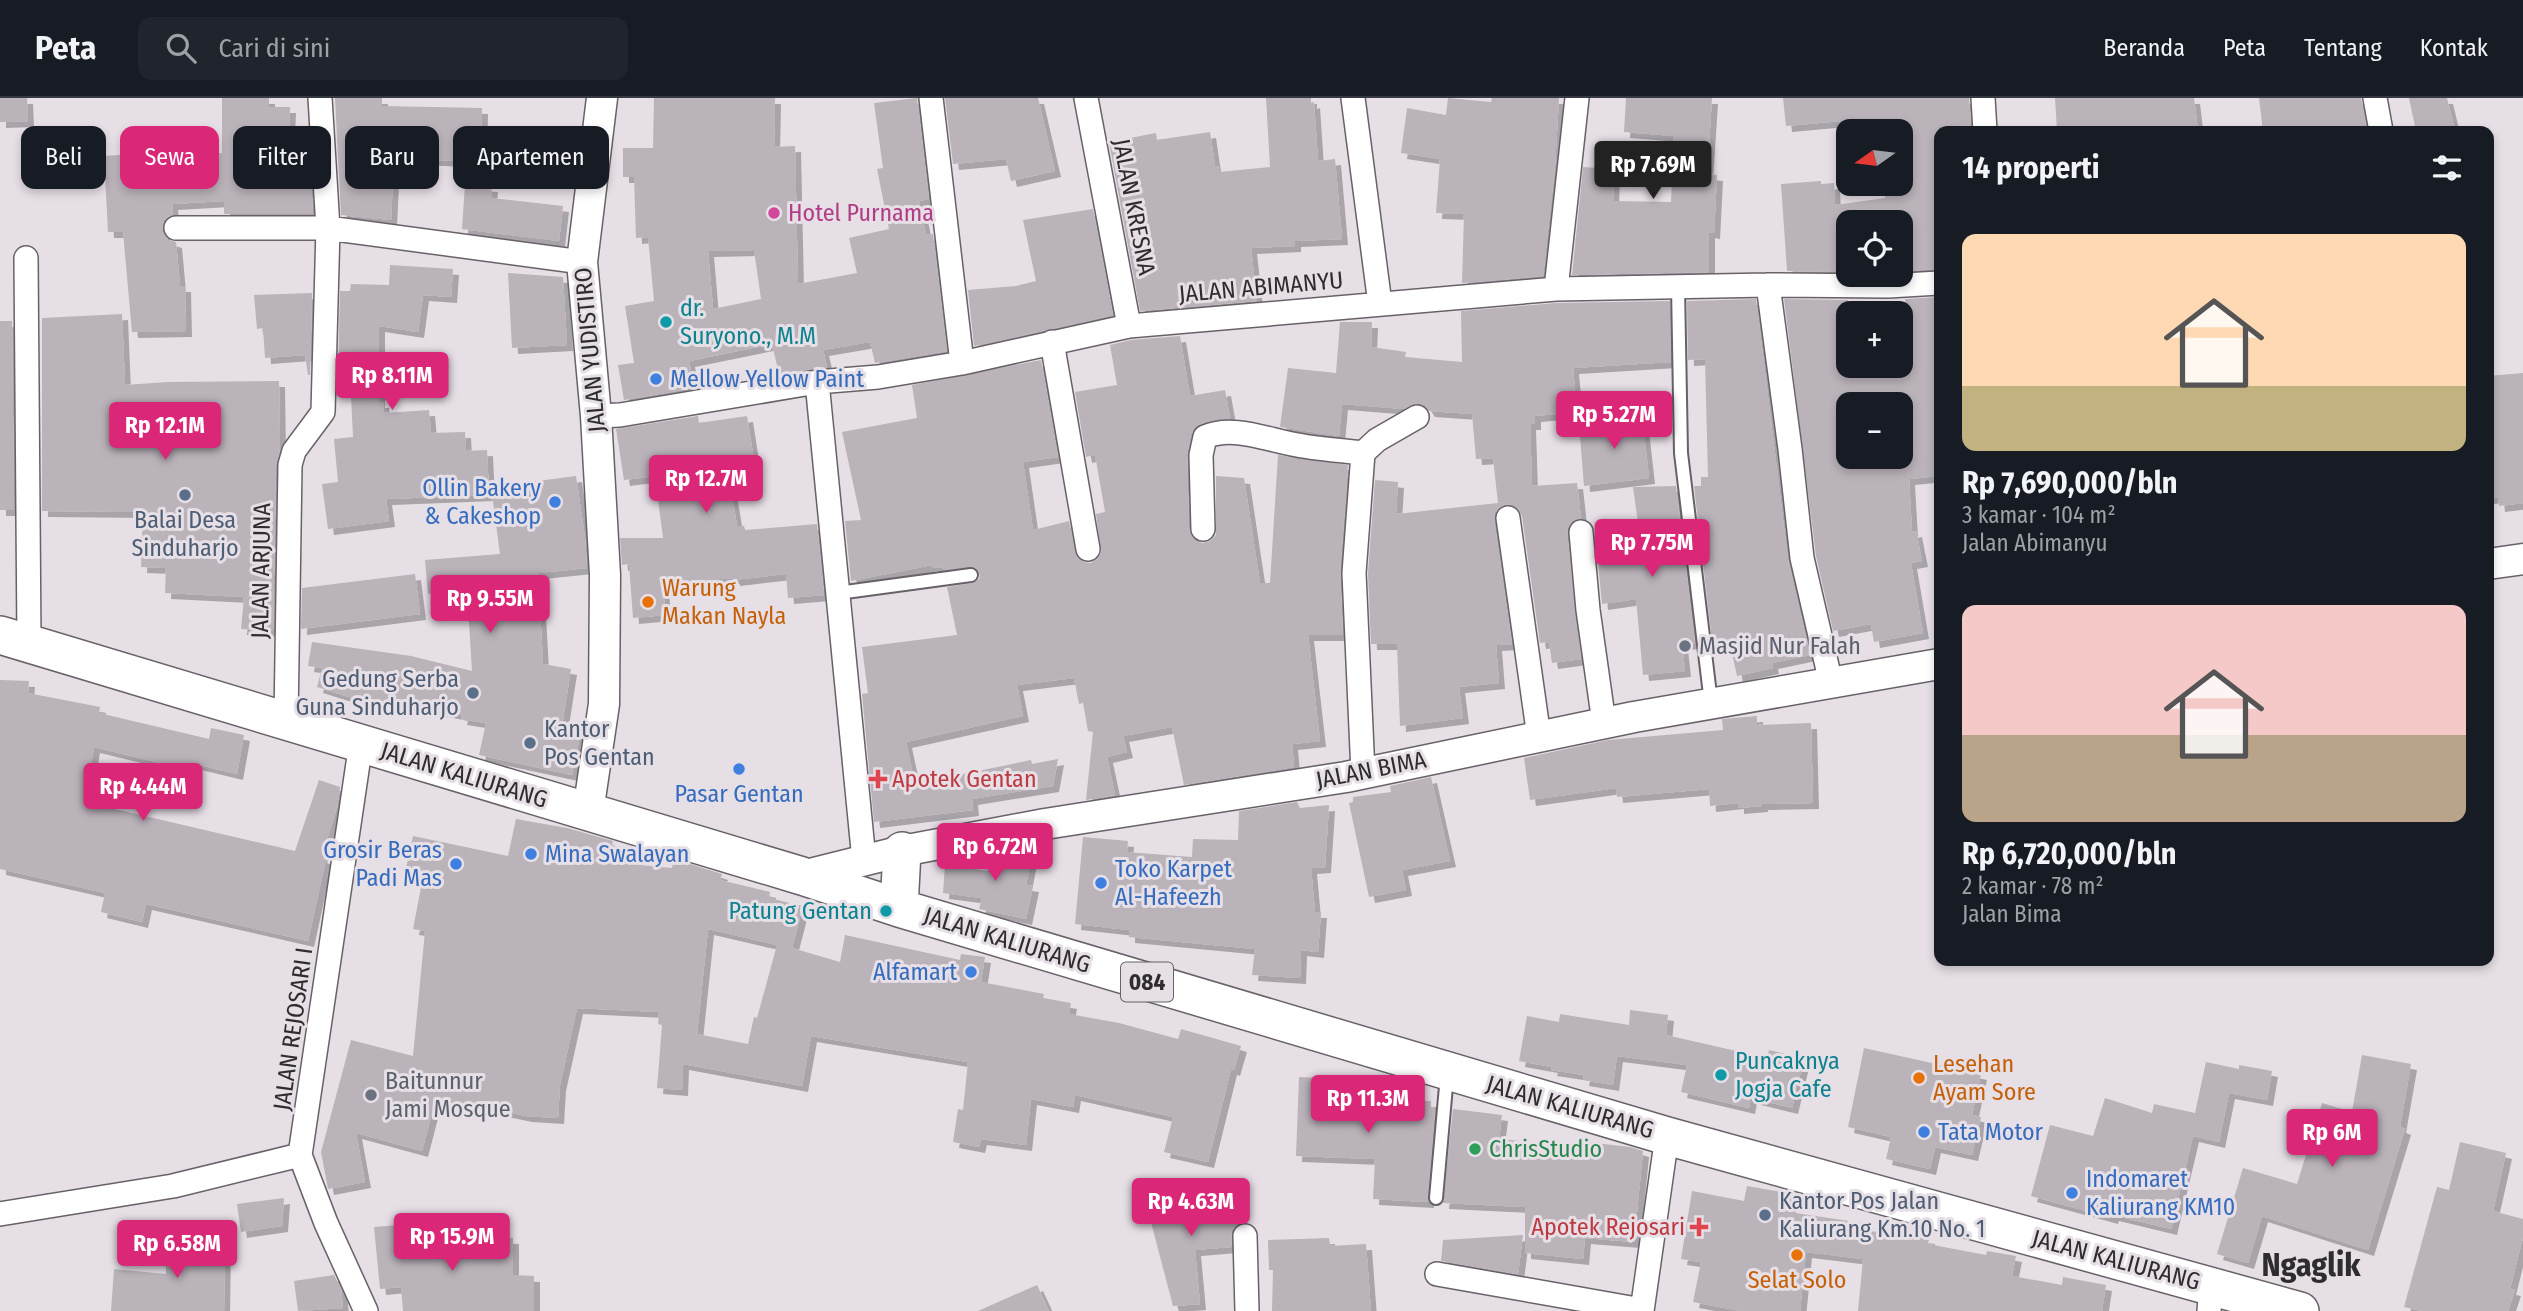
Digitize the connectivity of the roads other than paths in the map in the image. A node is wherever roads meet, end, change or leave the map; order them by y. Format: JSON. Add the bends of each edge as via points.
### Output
{"nodes":[{"id":1,"x":320,"y":98,"type":"edge"},
{"id":2,"x":602,"y":98,"type":"edge"},
{"id":3,"x":931,"y":98,"type":"edge"},
{"id":4,"x":1086,"y":98,"type":"edge"},
{"id":5,"x":1353,"y":98,"type":"edge"},
{"id":6,"x":1577,"y":98,"type":"edge"},
{"id":7,"x":1983,"y":98,"type":"edge"},
{"id":8,"x":2375,"y":98,"type":"edge"},
{"id":9,"x":1985,"y":126,"type":"edge"},
{"id":10,"x":2380,"y":126,"type":"edge"},
{"id":11,"x":176,"y":228,"type":"dead end"},
{"id":12,"x":328,"y":228,"type":"junction"},
{"id":13,"x":26,"y":258,"type":"dead end"},
{"id":14,"x":582,"y":262,"type":"junction"},
{"id":15,"x":1934,"y":283,"type":"edge"},
{"id":16,"x":1768,"y":285,"type":"junction"},
{"id":17,"x":1678,"y":287,"type":"junction"},
{"id":18,"x":1556,"y":289,"type":"junction"},
{"id":19,"x":1380,"y":304,"type":"junction"},
{"id":20,"x":1129,"y":326,"type":"junction"},
{"id":21,"x":1052,"y":342,"type":"junction"},
{"id":22,"x":962,"y":363,"type":"junction"},
{"id":23,"x":817,"y":382,"type":"junction"},
{"id":24,"x":596,"y":416,"type":"junction"},
{"id":25,"x":1417,"y":417,"type":"dead end"},
{"id":26,"x":1363,"y":453,"type":"junction"},
{"id":27,"x":1508,"y":518,"type":"dead end"},
{"id":28,"x":1203,"y":529,"type":"dead end"},
{"id":29,"x":1581,"y":532,"type":"dead end"},
{"id":30,"x":1088,"y":549,"type":"dead end"},
{"id":31,"x":2523,"y":559,"type":"edge"},
{"id":32,"x":2494,"y":563,"type":"edge"},
{"id":33,"x":971,"y":575,"type":"dead end"},
{"id":34,"x":838,"y":593,"type":"junction"},
{"id":35,"x":15,"y":639,"type":"edge"},
{"id":36,"x":1934,"y":665,"type":"edge"},
{"id":37,"x":1831,"y":683,"type":"junction"},
{"id":38,"x":1712,"y":703,"type":"junction"},
{"id":39,"x":286,"y":720,"type":"junction"},
{"id":40,"x":1604,"y":723,"type":"junction"},
{"id":41,"x":1539,"y":737,"type":"junction"},
{"id":42,"x":361,"y":743,"type":"junction"},
{"id":43,"x":1363,"y":773,"type":"junction"},
{"id":44,"x":588,"y":812,"type":"junction"},
{"id":45,"x":902,"y":851,"type":"junction"},
{"id":46,"x":864,"y":860,"type":"junction"},
{"id":47,"x":802,"y":876,"type":"junction"},
{"id":48,"x":899,"y":908,"type":"junction"},
{"id":49,"x":1447,"y":1071,"type":"junction"},
{"id":50,"x":1667,"y":1136,"type":"junction"},
{"id":51,"x":300,"y":1154,"type":"junction"},
{"id":52,"x":1436,"y":1198,"type":"dead end"},
{"id":53,"x":0,"y":1214,"type":"edge"},
{"id":54,"x":1245,"y":1236,"type":"dead end"},
{"id":55,"x":1437,"y":1274,"type":"dead end"},
{"id":56,"x":2210,"y":1298,"type":"edge"},
{"id":57,"x":1642,"y":1310,"type":"edge"},
{"id":58,"x":366,"y":1311,"type":"edge"},
{"id":59,"x":1247,"y":1311,"type":"edge"},
{"id":60,"x":2300,"y":1311,"type":"edge"}],
"edges":[{"from":1,"to":12,"type":"street","name":"JALAN ARJUNA"},
{"from":2,"to":14,"type":"street","name":"JALAN YUDISTIRO"},
{"from":3,"to":22,"type":"street"},
{"from":4,"to":20,"type":"street","name":"JALAN KRESNA"},
{"from":5,"to":19,"type":"street"},
{"from":6,"to":18,"type":"street"},
{"from":7,"to":9,"type":"street"},
{"from":8,"to":10,"type":"street"},
{"from":11,"to":12,"type":"street"},
{"from":12,"to":14,"type":"street"},
{"from":12,"to":39,"type":"street","name":"JALAN ARJUNA","via":[[323,412],[294,451],[290,465]]},
{"from":13,"to":35,"type":"street"},
{"from":14,"to":24,"type":"street","name":"JALAN YUDISTIRO"},
{"from":15,"to":16,"type":"street","name":"JALAN ABIMANYU"},
{"from":16,"to":17,"type":"street","name":"JALAN ABIMANYU"},
{"from":16,"to":37,"type":"street","via":[[1802,558]]},
{"from":17,"to":18,"type":"street","name":"JALAN ABIMANYU"},
{"from":17,"to":38,"type":"lane","via":[[1681,453]]},
{"from":18,"to":19,"type":"street","name":"JALAN ABIMANYU"},
{"from":19,"to":20,"type":"street","name":"JALAN ABIMANYU"},
{"from":20,"to":21,"type":"street","name":"JALAN ABIMANYU"},
{"from":21,"to":22,"type":"street","name":"JALAN ABIMANYU"},
{"from":21,"to":30,"type":"street"},
{"from":22,"to":23,"type":"street","name":"JALAN ABIMANYU"},
{"from":23,"to":24,"type":"street","name":"JALAN ABIMANYU"},
{"from":23,"to":34,"type":"street"},
{"from":24,"to":44,"type":"street","name":"JALAN YUDISTIRO","via":[[605,575],[604,704]]},
{"from":25,"to":26,"type":"street"},
{"from":26,"to":28,"type":"street","via":[[1250,435],[1205,437],[1201,455]]},
{"from":26,"to":43,"type":"street","via":[[1354,573]]},
{"from":27,"to":41,"type":"street"},
{"from":29,"to":40,"type":"street"},
{"from":31,"to":32,"type":"street"},
{"from":33,"to":34,"type":"lane"},
{"from":34,"to":46,"type":"street"},
{"from":35,"to":39,"type":"main road","name":"JALAN KALIURANG","number":"084"},
{"from":36,"to":37,"type":"street","name":"JALAN BIMA"},
{"from":37,"to":38,"type":"street","name":"JALAN BIMA"},
{"from":38,"to":40,"type":"street","name":"JALAN BIMA"},
{"from":39,"to":42,"type":"main road","name":"JALAN KALIURANG","number":"084"},
{"from":40,"to":41,"type":"street","name":"JALAN BIMA"},
{"from":41,"to":43,"type":"street","name":"JALAN BIMA"},
{"from":42,"to":44,"type":"main road","name":"JALAN KALIURANG","number":"084"},
{"from":42,"to":51,"type":"street","name":"JALAN REJOSARI I"},
{"from":43,"to":45,"type":"street","name":"JALAN BIMA"},
{"from":44,"to":47,"type":"main road","name":"JALAN KALIURANG","number":"084"},
{"from":45,"to":46,"type":"street","name":"JALAN BIMA"},
{"from":45,"to":48,"type":"main road"},
{"from":46,"to":47,"type":"street","name":"JALAN BIMA"},
{"from":47,"to":48,"type":"main road","name":"JALAN KALIURANG","number":"084"},
{"from":48,"to":49,"type":"main road","name":"JALAN KALIURANG","number":"084"},
{"from":49,"to":50,"type":"main road","name":"JALAN KALIURANG","number":"084"},
{"from":49,"to":52,"type":"lane"},
{"from":50,"to":56,"type":"main road","name":"JALAN KALIURANG","number":"084"},
{"from":50,"to":57,"type":"street"},
{"from":51,"to":53,"type":"street","via":[[173,1186]]},
{"from":51,"to":58,"type":"street","name":"JALAN REJOSARI I"},
{"from":54,"to":59,"type":"street"},
{"from":55,"to":57,"type":"street"},
{"from":56,"to":60,"type":"main road","name":"JALAN KALIURANG","number":"084"}]}
